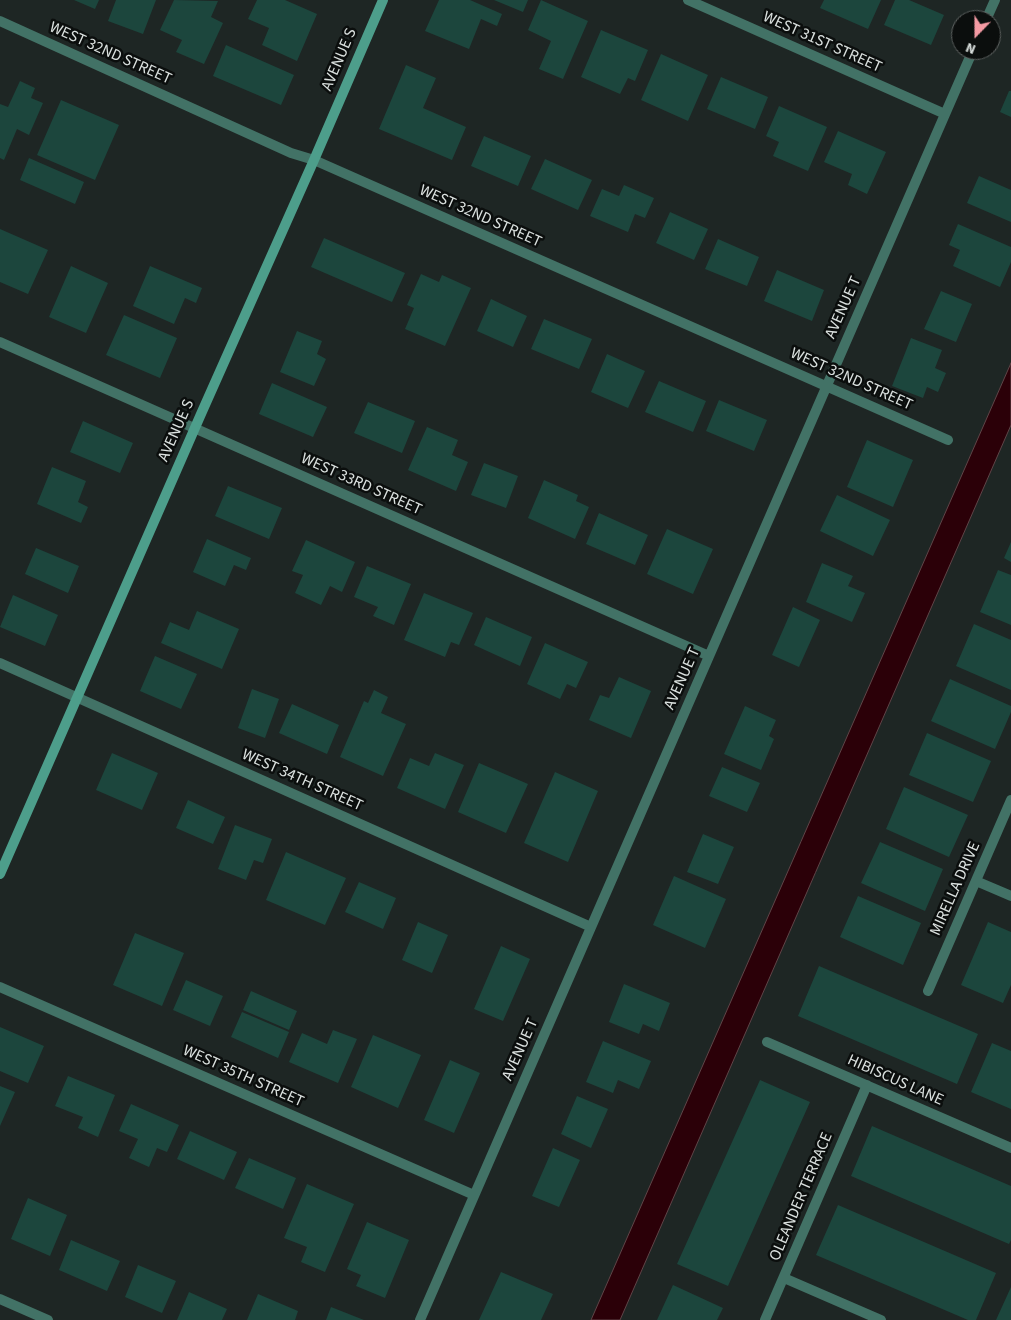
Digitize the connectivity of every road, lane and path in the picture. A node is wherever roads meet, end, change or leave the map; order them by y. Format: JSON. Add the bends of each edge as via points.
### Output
{"nodes":[{"id":1,"x":383,"y":0,"type":"edge"},
{"id":2,"x":688,"y":0,"type":"edge"},
{"id":3,"x":0,"y":21,"type":"edge"},
{"id":4,"x":969,"y":60,"type":"edge"},
{"id":5,"x":945,"y":114,"type":"junction"},
{"id":6,"x":314,"y":160,"type":"junction"},
{"id":7,"x":0,"y":342,"type":"edge"},
{"id":8,"x":827,"y":386,"type":"junction"},
{"id":9,"x":195,"y":428,"type":"junction"},
{"id":10,"x":948,"y":440,"type":"dead end"},
{"id":11,"x":709,"y":656,"type":"junction"},
{"id":12,"x":0,"y":664,"type":"edge"},
{"id":13,"x":77,"y":698,"type":"junction"},
{"id":14,"x":1011,"y":800,"type":"edge"},
{"id":15,"x":0,"y":874,"type":"edge"},
{"id":16,"x":976,"y":881,"type":"junction"},
{"id":17,"x":1011,"y":896,"type":"edge"},
{"id":18,"x":591,"y":926,"type":"junction"},
{"id":19,"x":0,"y":987,"type":"edge"},
{"id":20,"x":928,"y":991,"type":"dead end"},
{"id":21,"x":767,"y":1042,"type":"dead end"},
{"id":22,"x":867,"y":1085,"type":"junction"},
{"id":23,"x":1011,"y":1148,"type":"edge"},
{"id":24,"x":474,"y":1195,"type":"junction"},
{"id":25,"x":784,"y":1278,"type":"junction"},
{"id":26,"x":0,"y":1299,"type":"edge"},
{"id":27,"x":48,"y":1320,"type":"edge"},
{"id":28,"x":420,"y":1320,"type":"edge"},
{"id":29,"x":764,"y":1320,"type":"edge"},
{"id":30,"x":881,"y":1320,"type":"edge"}],
"edges":[{"from":1,"to":6,"type":"street","name":"AVENUE S"},
{"from":2,"to":5,"type":"street","name":"WEST 31ST STREET"},
{"from":3,"to":6,"type":"street","name":"WEST 32ND STREET","via":[[291,153]]},
{"from":4,"to":5,"type":"street","name":"AVENUE T"},
{"from":5,"to":8,"type":"street","name":"AVENUE T"},
{"from":6,"to":8,"type":"street","name":"WEST 32ND STREET"},
{"from":6,"to":9,"type":"street","name":"AVENUE S"},
{"from":7,"to":9,"type":"street","name":"WEST 33RD STREET"},
{"from":8,"to":10,"type":"street","name":"WEST 32ND STREET"},
{"from":8,"to":11,"type":"street","name":"AVENUE T"},
{"from":9,"to":11,"type":"street","name":"WEST 33RD STREET"},
{"from":9,"to":13,"type":"street","name":"AVENUE S"},
{"from":11,"to":18,"type":"street","name":"AVENUE T"},
{"from":12,"to":13,"type":"street","name":"WEST 34TH STREET"},
{"from":13,"to":15,"type":"street","name":"AVENUE S"},
{"from":13,"to":18,"type":"street","name":"WEST 34TH STREET"},
{"from":14,"to":16,"type":"street","name":"MIRELLA DRIVE"},
{"from":16,"to":17,"type":"street"},
{"from":16,"to":20,"type":"street","name":"MIRELLA DRIVE"},
{"from":18,"to":24,"type":"street","name":"AVENUE T"},
{"from":19,"to":24,"type":"street","name":"WEST 35TH STREET"},
{"from":21,"to":22,"type":"street","name":"HIBISCUS LANE"},
{"from":22,"to":23,"type":"street","name":"HIBISCUS LANE"},
{"from":22,"to":25,"type":"street","name":"OLEANDER TERRACE"},
{"from":24,"to":28,"type":"street","name":"AVENUE T"},
{"from":25,"to":29,"type":"street","name":"OLEANDER TERRACE"},
{"from":25,"to":30,"type":"street"},
{"from":26,"to":27,"type":"street"}]}
